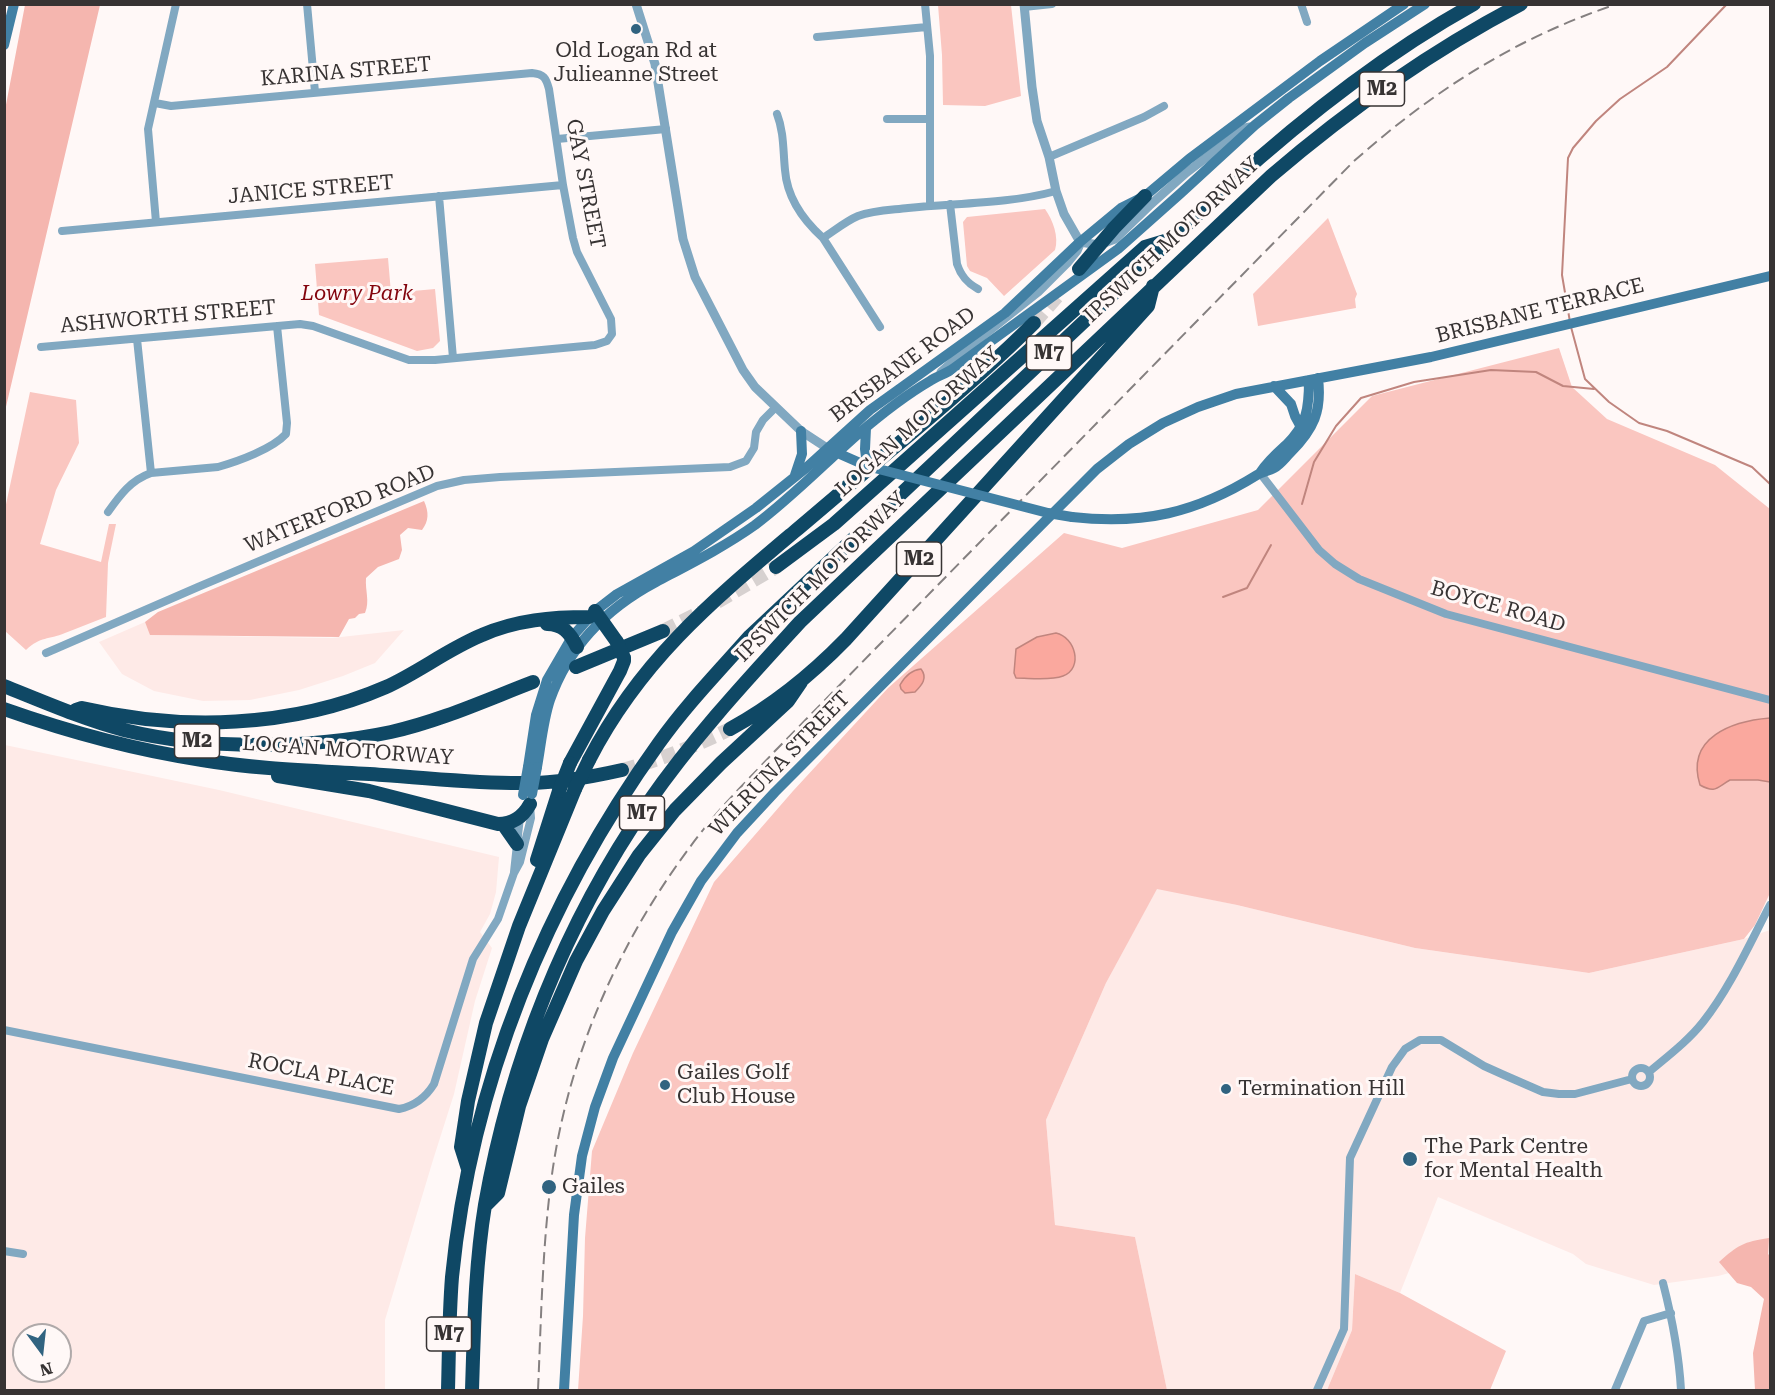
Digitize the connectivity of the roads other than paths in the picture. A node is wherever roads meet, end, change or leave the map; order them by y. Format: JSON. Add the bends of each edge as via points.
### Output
{"nodes":[{"id":1,"x":14,"y":4,"type":"edge"},
{"id":2,"x":176,"y":4,"type":"edge"},
{"id":3,"x":307,"y":4,"type":"edge"},
{"id":4,"x":925,"y":4,"type":"edge"},
{"id":5,"x":1052,"y":4,"type":"edge"},
{"id":6,"x":1301,"y":4,"type":"edge"},
{"id":7,"x":1404,"y":4,"type":"edge"},
{"id":8,"x":1425,"y":4,"type":"edge"},
{"id":9,"x":1474,"y":4,"type":"edge"},
{"id":10,"x":1521,"y":4,"type":"edge"},
{"id":11,"x":1024,"y":6,"type":"edge"},
{"id":12,"x":635,"y":7,"type":"edge"},
{"id":13,"x":1307,"y":22,"type":"dead end"},
{"id":14,"x":927,"y":27,"type":"junction"},
{"id":15,"x":817,"y":37,"type":"dead end"},
{"id":16,"x":4,"y":45,"type":"edge"},
{"id":17,"x":541,"y":74,"type":"joint"},
{"id":18,"x":315,"y":92,"type":"junction"},
{"id":19,"x":155,"y":103,"type":"junction"},
{"id":20,"x":1164,"y":106,"type":"dead end"},
{"id":21,"x":777,"y":114,"type":"dead end"},
{"id":22,"x":887,"y":119,"type":"dead end"},
{"id":23,"x":930,"y":119,"type":"junction"},
{"id":24,"x":1256,"y":125,"type":"junction"},
{"id":25,"x":666,"y":129,"type":"junction"},
{"id":26,"x":557,"y":140,"type":"junction"},
{"id":27,"x":1049,"y":157,"type":"junction"},
{"id":28,"x":563,"y":185,"type":"junction"},
{"id":29,"x":1056,"y":191,"type":"junction"},
{"id":30,"x":439,"y":196,"type":"junction"},
{"id":31,"x":1145,"y":196,"type":"junction"},
{"id":32,"x":950,"y":204,"type":"junction"},
{"id":33,"x":930,"y":206,"type":"junction"},
{"id":34,"x":156,"y":222,"type":"junction"},
{"id":35,"x":62,"y":231,"type":"dead end"},
{"id":36,"x":823,"y":238,"type":"junction"},
{"id":37,"x":1170,"y":240,"type":"junction"},
{"id":38,"x":1080,"y":242,"type":"junction"},
{"id":39,"x":1099,"y":244,"type":"junction"},
{"id":40,"x":1079,"y":269,"type":"dead end"},
{"id":41,"x":1770,"y":276,"type":"edge"},
{"id":42,"x":1153,"y":286,"type":"junction"},
{"id":43,"x":978,"y":289,"type":"dead end"},
{"id":44,"x":1034,"y":323,"type":"tunnel mouth"},
{"id":45,"x":277,"y":326,"type":"junction"},
{"id":46,"x":880,"y":327,"type":"dead end"},
{"id":47,"x":612,"y":334,"type":"joint"},
{"id":48,"x":137,"y":339,"type":"junction"},
{"id":49,"x":41,"y":347,"type":"dead end"},
{"id":50,"x":453,"y":358,"type":"junction"},
{"id":51,"x":932,"y":379,"type":"junction"},
{"id":52,"x":1313,"y":379,"type":"junction"},
{"id":53,"x":1274,"y":386,"type":"junction"},
{"id":54,"x":775,"y":408,"type":"junction"},
{"id":55,"x":1301,"y":427,"type":"junction"},
{"id":56,"x":866,"y":428,"type":"junction"},
{"id":57,"x":801,"y":431,"type":"junction"},
{"id":58,"x":827,"y":448,"type":"junction"},
{"id":59,"x":838,"y":454,"type":"junction"},
{"id":60,"x":865,"y":463,"type":"junction"},
{"id":61,"x":151,"y":473,"type":"junction"},
{"id":62,"x":1260,"y":473,"type":"junction"},
{"id":63,"x":795,"y":475,"type":"junction"},
{"id":64,"x":108,"y":512,"type":"dead end"},
{"id":65,"x":776,"y":567,"type":"tunnel mouth"},
{"id":66,"x":595,"y":616,"type":"junction"},
{"id":67,"x":533,"y":621,"type":"junction"},
{"id":68,"x":663,"y":632,"type":"tunnel mouth"},
{"id":69,"x":575,"y":642,"type":"junction"},
{"id":70,"x":46,"y":653,"type":"dead end"},
{"id":71,"x":576,"y":667,"type":"dead end"},
{"id":72,"x":533,"y":682,"type":"dead end"},
{"id":73,"x":801,"y":682,"type":"junction"},
{"id":74,"x":4,"y":686,"type":"edge"},
{"id":75,"x":1770,"y":700,"type":"edge"},
{"id":76,"x":4,"y":709,"type":"edge"},
{"id":77,"x":68,"y":711,"type":"junction"},
{"id":78,"x":730,"y":729,"type":"tunnel mouth"},
{"id":79,"x":240,"y":765,"type":"junction"},
{"id":80,"x":622,"y":770,"type":"tunnel mouth"},
{"id":81,"x":528,"y":798,"type":"junction"},
{"id":82,"x":520,"y":817,"type":"junction"},
{"id":83,"x":503,"y":824,"type":"junction"},
{"id":84,"x":517,"y":844,"type":"junction"},
{"id":85,"x":513,"y":873,"type":"junction"},
{"id":86,"x":536,"y":883,"type":"junction"},
{"id":87,"x":1770,"y":905,"type":"edge"},
{"id":88,"x":4,"y":1030,"type":"edge"},
{"id":89,"x":1649,"y":1072,"type":"junction"},
{"id":90,"x":1632,"y":1079,"type":"junction"},
{"id":91,"x":469,"y":1171,"type":"junction"},
{"id":92,"x":485,"y":1206,"type":"junction"},
{"id":93,"x":4,"y":1251,"type":"edge"},
{"id":94,"x":23,"y":1254,"type":"dead end"},
{"id":95,"x":1663,"y":1283,"type":"dead end"},
{"id":96,"x":1671,"y":1313,"type":"junction"},
{"id":97,"x":448,"y":1390,"type":"edge"},
{"id":98,"x":472,"y":1390,"type":"edge"},
{"id":99,"x":564,"y":1390,"type":"edge"},
{"id":100,"x":1317,"y":1390,"type":"edge"},
{"id":101,"x":1615,"y":1390,"type":"edge"},
{"id":102,"x":1681,"y":1390,"type":"edge"}],
"edges":[{"from":1,"to":16,"type":"main road"},
{"from":2,"to":19,"type":"street"},
{"from":3,"to":18,"type":"street"},
{"from":4,"to":14,"type":"street"},
{"from":5,"to":11,"type":"street"},
{"from":6,"to":13,"type":"street"},
{"from":7,"to":31,"type":"main road","name":"BRISBANE ROAD","via":[[1320,61]]},
{"from":8,"to":24,"type":"main road","name":"BRISBANE ROAD","via":[[1339,60]]},
{"from":9,"to":37,"type":"highway","name":"IPSWICH MOTORWAY","number":"M2","via":[[1391,56],[1301,122]]},
{"from":10,"to":42,"type":"highway","name":"IPSWICH MOTORWAY","number":"M2","via":[[1443,49],[1331,126]]},
{"from":11,"to":27,"type":"street","via":[[1037,121]]},
{"from":12,"to":25,"type":"street","via":[[655,64]]},
{"from":14,"to":15,"type":"street"},
{"from":14,"to":23,"type":"street"},
{"from":17,"to":18,"type":"street","name":"KARINA STREET"},
{"from":17,"to":26,"type":"street","name":"GAY STREET","via":[[549,89]]},
{"from":18,"to":19,"type":"street","name":"KARINA STREET","via":[[171,106]]},
{"from":19,"to":34,"type":"street","via":[[148,135]]},
{"from":20,"to":27,"type":"street"},
{"from":21,"to":36,"type":"street","via":[[794,204]]},
{"from":22,"to":23,"type":"street"},
{"from":23,"to":33,"type":"street"},
{"from":24,"to":39,"type":"street","via":[[1245,128],[1192,168],[1115,239]]},
{"from":24,"to":51,"type":"main road","name":"BRISBANE ROAD","via":[[1105,259],[945,374]]},
{"from":25,"to":26,"type":"street"},
{"from":25,"to":54,"type":"street","via":[[683,239],[695,277],[743,370]]},
{"from":26,"to":28,"type":"street","name":"GAY STREET"},
{"from":27,"to":29,"type":"street"},
{"from":28,"to":30,"type":"street","name":"JANICE STREET"},
{"from":28,"to":47,"type":"street","name":"GAY STREET","via":[[577,252],[612,319]]},
{"from":29,"to":32,"type":"street"},
{"from":29,"to":38,"type":"street"},
{"from":30,"to":34,"type":"street","name":"JANICE STREET"},
{"from":30,"to":50,"type":"street"},
{"from":31,"to":38,"type":"main road","name":"BRISBANE ROAD","via":[[1121,208]]},
{"from":31,"to":39,"type":"highway"},
{"from":32,"to":33,"type":"street"},
{"from":32,"to":43,"type":"street","via":[[957,264],[967,283]]},
{"from":33,"to":36,"type":"street","via":[[857,217]]},
{"from":34,"to":35,"type":"street","name":"JANICE STREET"},
{"from":36,"to":46,"type":"street"},
{"from":37,"to":65,"type":"highway","name":"LOGAN MOTORWAY","number":"M2","via":[[1145,248],[851,510]]},
{"from":37,"to":91,"type":"highway","name":"IPSWICH MOTORWAY","number":"M7","via":[[750,636],[660,741],[591,847],[532,967],[503,1041]]},
{"from":38,"to":39,"type":"street"},
{"from":38,"to":51,"type":"street","via":[[1068,262],[1038,292]]},
{"from":38,"to":58,"type":"main road","name":"BRISBANE ROAD","via":[[1005,313],[870,410]]},
{"from":39,"to":40,"type":"highway"},
{"from":41,"to":52,"type":"main road","name":"BRISBANE TERRACE","via":[[1420,360]]},
{"from":42,"to":73,"type":"highway","number":"M2","via":[[1148,306],[846,639]]},
{"from":42,"to":92,"type":"highway","name":"IPSWICH MOTORWAY","number":"M7","via":[[800,622],[728,701],[649,802],[586,906],[552,978],[507,1107]]},
{"from":44,"to":86,"type":"highway","bridge":true,"via":[[985,371],[695,617],[650,666],[589,760]]},
{"from":45,"to":48,"type":"street","name":"ASHWORTH STREET"},
{"from":45,"to":50,"type":"street","name":"ASHWORTH STREET","via":[[313,326],[409,360]]},
{"from":45,"to":61,"type":"street","via":[[286,434],[278,442],[218,467]]},
{"from":47,"to":50,"type":"street","name":"ASHWORTH STREET","via":[[607,341],[595,345]]},
{"from":48,"to":49,"type":"street","name":"ASHWORTH STREET"},
{"from":48,"to":61,"type":"street"},
{"from":51,"to":56,"type":"main road","name":"BRISBANE ROAD"},
{"from":52,"to":53,"type":"main road","name":"WILRUNA STREET"},
{"from":52,"to":55,"type":"main road"},
{"from":52,"to":62,"type":"main road","via":[[1319,405],[1310,429],[1281,462]]},
{"from":53,"to":55,"type":"main road","via":[[1292,404]]},
{"from":53,"to":99,"type":"main road","name":"WILRUNA STREET","via":[[1226,397],[1179,415],[1146,433],[1097,469],[775,792],[737,833],[701,881],[672,932],[613,1058],[595,1107],[573,1215]]},
{"from":54,"to":57,"type":"street"},
{"from":54,"to":70,"type":"street","name":"WATERFORD ROAD","via":[[756,432],[754,448],[746,461],[730,467],[500,477],[447,484]]},
{"from":55,"to":62,"type":"main road"},
{"from":56,"to":59,"type":"main road","name":"BRISBANE ROAD"},
{"from":56,"to":60,"type":"main road"},
{"from":57,"to":58,"type":"street"},
{"from":57,"to":63,"type":"main road","via":[[802,454]]},
{"from":58,"to":59,"type":"main road"},
{"from":58,"to":63,"type":"main road","name":"BRISBANE ROAD"},
{"from":59,"to":60,"type":"main road"},
{"from":59,"to":66,"type":"main road","name":"BRISBANE ROAD","via":[[752,527]]},
{"from":60,"to":62,"type":"main road","bridge":true,"via":[[1048,513],[1115,520],[1182,510],[1221,496]]},
{"from":61,"to":64,"type":"street","via":[[129,485]]},
{"from":62,"to":75,"type":"street","name":"BOYCE ROAD","via":[[1319,550],[1359,579],[1446,614]]},
{"from":63,"to":66,"type":"main road","name":"BRISBANE ROAD","via":[[715,538],[623,590]]},
{"from":66,"to":67,"type":"highway"},
{"from":66,"to":69,"type":"main road","name":"BRISBANE ROAD"},
{"from":66,"to":86,"type":"highway","bridge":true,"via":[[617,642],[624,657],[623,666],[570,763],[536,863]]},
{"from":67,"to":69,"type":"highway","via":[[560,626]]},
{"from":67,"to":77,"type":"highway","via":[[483,634],[410,676],[364,696],[300,713],[205,722],[119,716],[82,708]]},
{"from":68,"to":71,"type":"highway"},
{"from":69,"to":81,"type":"main road","name":"BRISBANE ROAD","bridge":true,"via":[[550,700]]},
{"from":72,"to":77,"type":"highway","name":"LOGAN MOTORWAY","number":"M2","via":[[390,732],[292,744],[166,737],[124,730]]},
{"from":73,"to":78,"type":"highway","number":"M2"},
{"from":73,"to":92,"type":"highway","via":[[789,701],[675,810],[614,893],[576,960],[550,1019],[519,1106],[498,1193]]},
{"from":74,"to":77,"type":"highway","name":"LOGAN MOTORWAY","number":"M2"},
{"from":76,"to":79,"type":"highway","name":"LOGAN MOTORWAY","number":"M2","via":[[120,743]]},
{"from":79,"to":80,"type":"highway","name":"LOGAN MOTORWAY","number":"M2","via":[[521,783],[569,780]]},
{"from":79,"to":83,"type":"highway","via":[[248,772],[369,791]]},
{"from":81,"to":82,"type":"highway"},
{"from":81,"to":85,"type":"street","name":"ROCLA PLACE","via":[[531,818],[520,862]]},
{"from":82,"to":83,"type":"highway"},
{"from":82,"to":84,"type":"street","name":"ROCLA PLACE"},
{"from":83,"to":84,"type":"highway"},
{"from":84,"to":85,"type":"street","name":"ROCLA PLACE"},
{"from":85,"to":88,"type":"street","name":"ROCLA PLACE","via":[[498,919],[473,959],[434,1084],[427,1096],[408,1107],[399,1109]]},
{"from":86,"to":91,"type":"highway","via":[[495,994],[476,1063],[461,1147]]},
{"from":87,"to":89,"type":"street","via":[[1704,1021]]},
{"from":89,"to":90,"type":"street","via":[[1637,1068]]},
{"from":89,"to":90,"type":"street","via":[[1649,1080],[1643,1085]]},
{"from":90,"to":100,"type":"street","via":[[1575,1094],[1543,1092],[1484,1066],[1441,1040],[1420,1040],[1405,1049],[1392,1067],[1350,1158],[1344,1329]]},
{"from":91,"to":97,"type":"highway","name":"IPSWICH MOTORWAY","number":"M7","via":[[452,1277]]},
{"from":92,"to":98,"type":"highway","name":"IPSWICH MOTORWAY","number":"M7"},
{"from":93,"to":94,"type":"street"},
{"from":95,"to":96,"type":"street"},
{"from":96,"to":101,"type":"street","via":[[1644,1322]]},
{"from":96,"to":102,"type":"street"}]}
